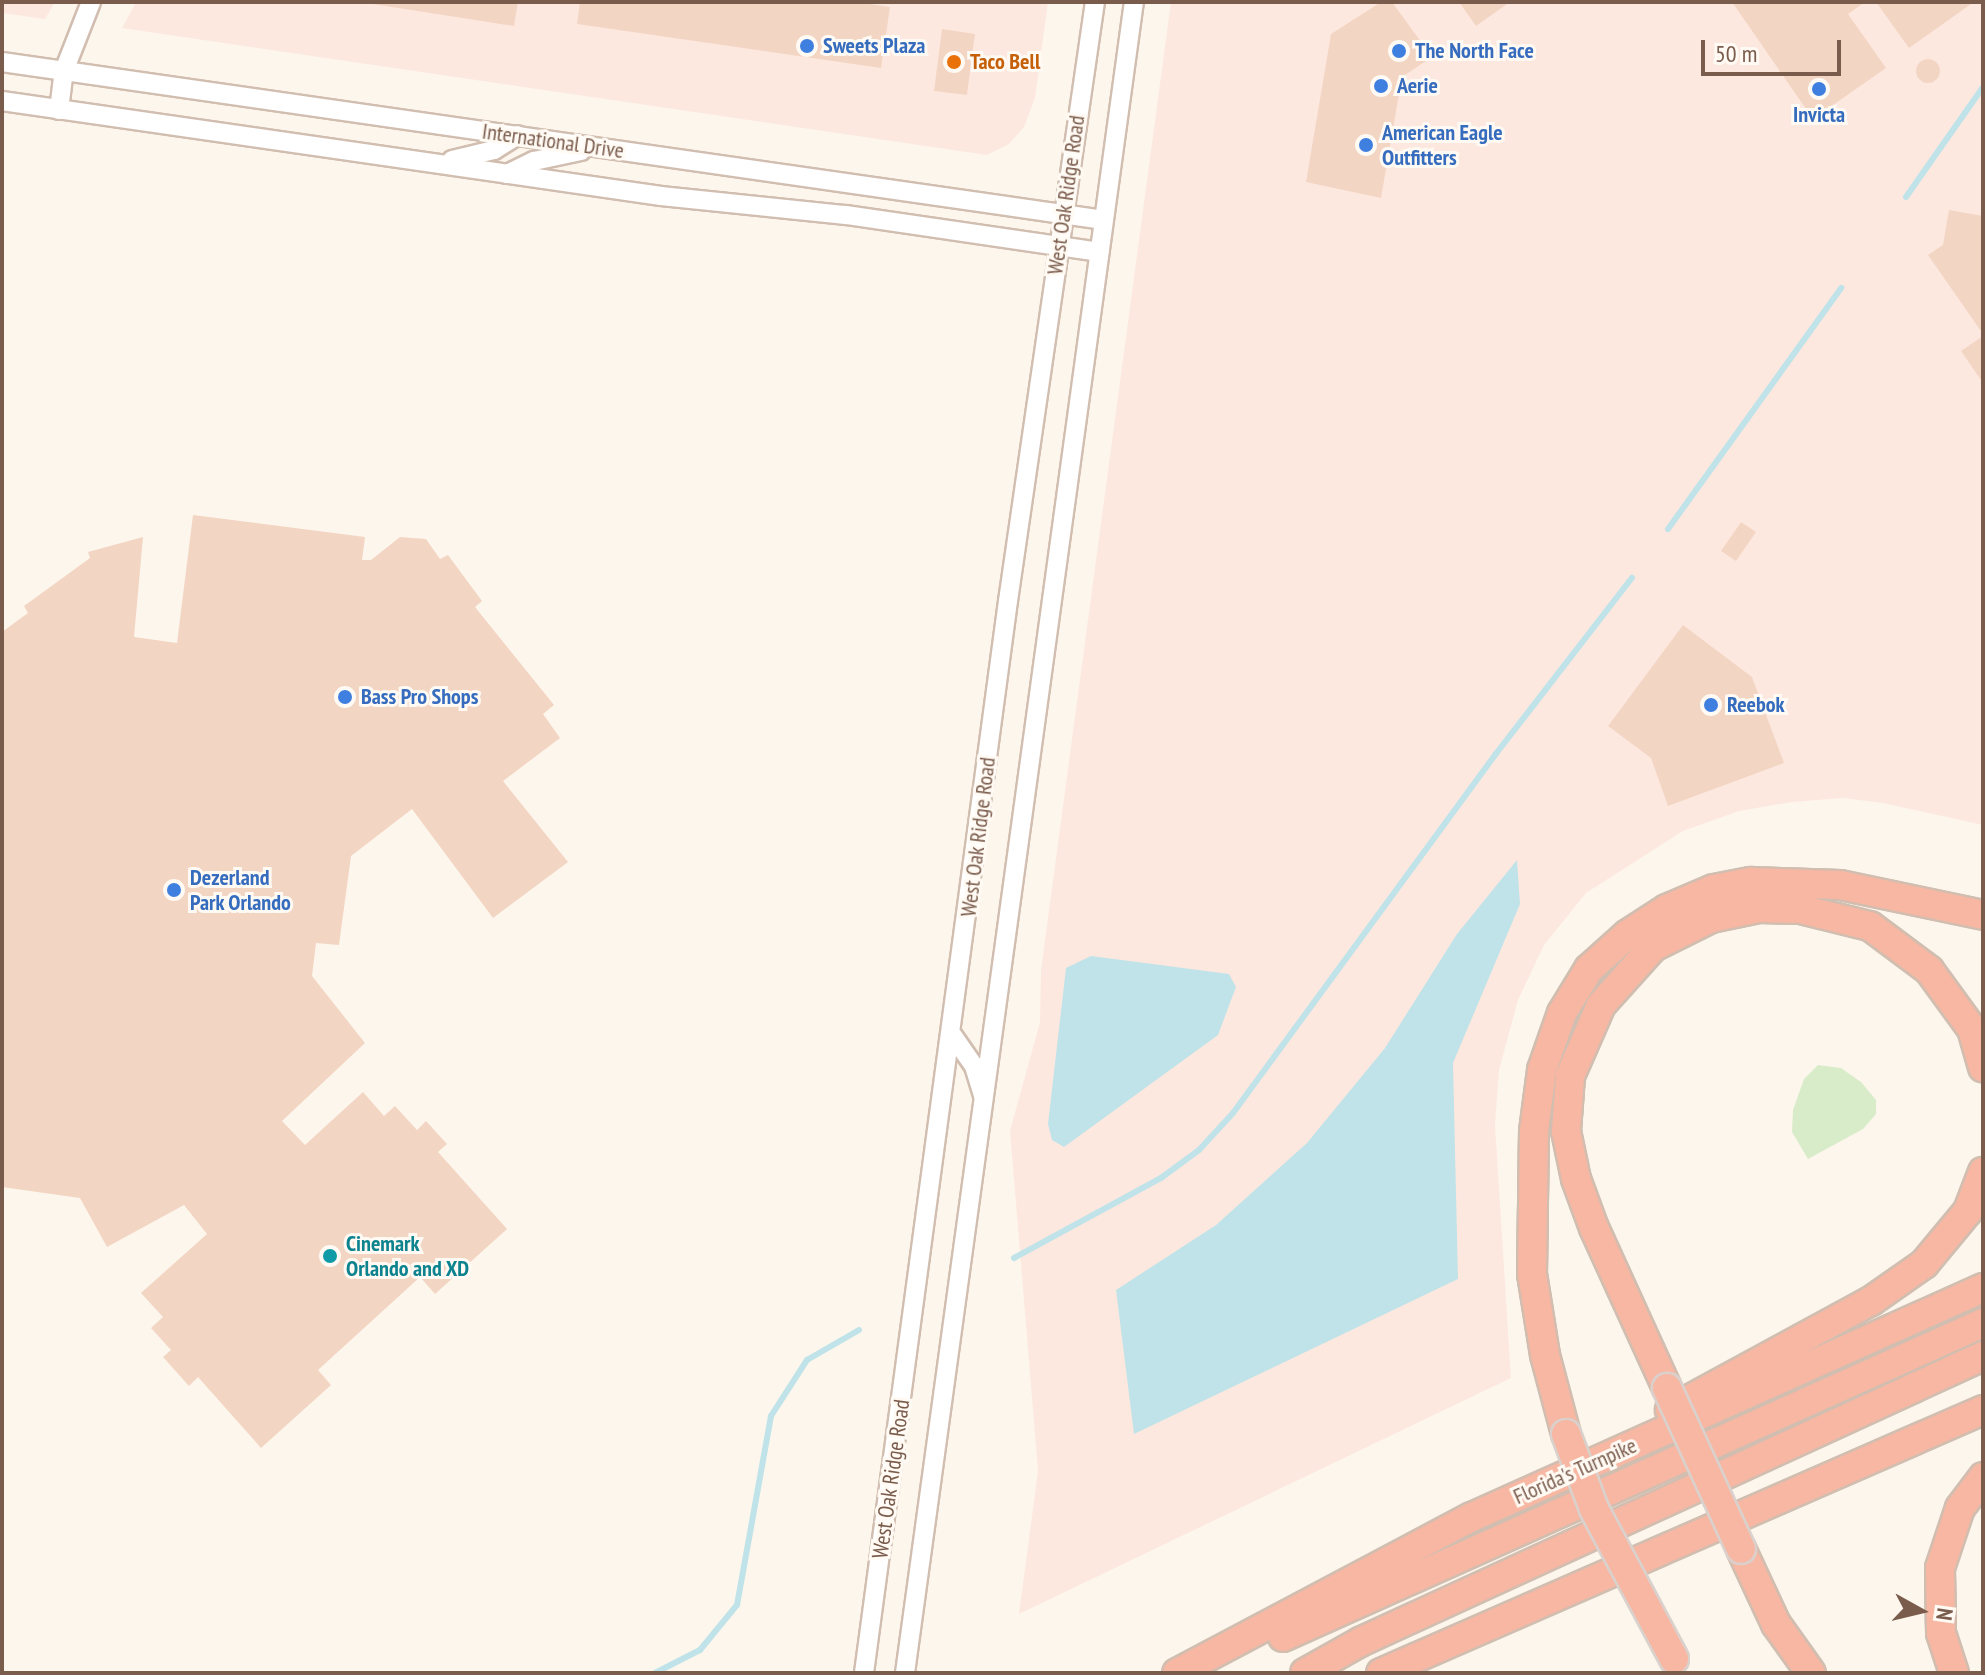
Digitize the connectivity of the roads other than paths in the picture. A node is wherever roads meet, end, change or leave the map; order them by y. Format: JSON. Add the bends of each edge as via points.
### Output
{"nodes":[{"id":1,"x":91,"y":2,"type":"edge"},
{"id":2,"x":1095,"y":2,"type":"edge"},
{"id":3,"x":1134,"y":2,"type":"edge"},
{"id":4,"x":2,"y":62,"type":"edge"},
{"id":5,"x":64,"y":71,"type":"junction"},
{"id":6,"x":2,"y":101,"type":"edge"},
{"id":7,"x":59,"y":110,"type":"junction"},
{"id":8,"x":518,"y":135,"type":"junction"},
{"id":9,"x":604,"y":149,"type":"junction"},
{"id":10,"x":429,"y":163,"type":"junction"},
{"id":11,"x":506,"y":175,"type":"junction"},
{"id":12,"x":1063,"y":214,"type":"junction"},
{"id":13,"x":1104,"y":220,"type":"junction"},
{"id":14,"x":1059,"y":246,"type":"junction"},
{"id":15,"x":1099,"y":252,"type":"junction"},
{"id":16,"x":1983,"y":915,"type":"edge"},
{"id":17,"x":953,"y":1036,"type":"junction"},
{"id":18,"x":1983,"y":1067,"type":"edge"},
{"id":19,"x":985,"y":1102,"type":"junction"},
{"id":20,"x":1983,"y":1172,"type":"edge"},
{"id":21,"x":1983,"y":1288,"type":"edge"},
{"id":22,"x":1983,"y":1323,"type":"edge"},
{"id":23,"x":1983,"y":1356,"type":"edge"},
{"id":24,"x":1983,"y":1410,"type":"edge"},
{"id":25,"x":1983,"y":1477,"type":"edge"},
{"id":26,"x":1472,"y":1517,"type":"junction"},
{"id":27,"x":1679,"y":1666,"type":"edge"},
{"id":28,"x":864,"y":1673,"type":"edge"},
{"id":29,"x":905,"y":1673,"type":"edge"},
{"id":30,"x":1177,"y":1673,"type":"edge"},
{"id":31,"x":1203,"y":1673,"type":"edge"},
{"id":32,"x":1305,"y":1673,"type":"edge"},
{"id":33,"x":1381,"y":1673,"type":"edge"},
{"id":34,"x":1811,"y":1673,"type":"edge"},
{"id":35,"x":1954,"y":1673,"type":"edge"}],
"edges":[{"from":1,"to":5,"type":"street"},
{"from":2,"to":12,"type":"street","name":"West Oak Ridge Road"},
{"from":3,"to":13,"type":"street","name":"West Oak Ridge Road"},
{"from":4,"to":5,"type":"street","name":"International Drive"},
{"from":5,"to":7,"type":"street"},
{"from":5,"to":8,"type":"street","name":"International Drive"},
{"from":6,"to":7,"type":"street","name":"International Drive"},
{"from":7,"to":10,"type":"street","name":"International Drive"},
{"from":8,"to":9,"type":"street","name":"International Drive"},
{"from":8,"to":10,"type":"street","via":[[482,154]]},
{"from":9,"to":11,"type":"street","via":[[557,154]]},
{"from":9,"to":12,"type":"street","name":"International Drive"},
{"from":10,"to":11,"type":"street","name":"International Drive"},
{"from":11,"to":14,"type":"street","name":"International Drive"},
{"from":12,"to":13,"type":"street","name":"International Drive"},
{"from":12,"to":14,"type":"street","name":"West Oak Ridge Road"},
{"from":13,"to":15,"type":"street","name":"West Oak Ridge Road"},
{"from":14,"to":15,"type":"street","name":"International Drive"},
{"from":14,"to":17,"type":"street","name":"West Oak Ridge Road"},
{"from":15,"to":19,"type":"street","name":"West Oak Ridge Road"},
{"from":16,"to":27,"type":"highway","bridge":true,"via":[[1840,885],[1751,882],[1714,889],[1667,909],[1628,934],[1589,969],[1562,1013],[1542,1070],[1534,1131],[1532,1274],[1545,1355],[1594,1509]]},
{"from":17,"to":19,"type":"street","via":[[974,1066]]},
{"from":17,"to":28,"type":"street","name":"West Oak Ridge Road"},
{"from":18,"to":34,"type":"highway","bridge":true,"via":[[1972,1029],[1929,970],[1870,926],[1800,909],[1759,908],[1711,918],[1653,947],[1601,1005],[1570,1076],[1566,1131],[1594,1228],[1776,1624]]},
{"from":19,"to":29,"type":"street","name":"West Oak Ridge Road"},
{"from":20,"to":26,"type":"highway","via":[[1968,1211],[1924,1264],[1871,1301]]},
{"from":21,"to":26,"type":"highway","name":"Florida's Turnpike"},
{"from":22,"to":31,"type":"highway"},
{"from":23,"to":32,"type":"highway","via":[[1360,1642]]},
{"from":24,"to":33,"type":"highway"},
{"from":25,"to":35,"type":"highway","via":[[1960,1508],[1940,1568],[1941,1633]]},
{"from":26,"to":30,"type":"highway","name":"Florida's Turnpike"}]}
